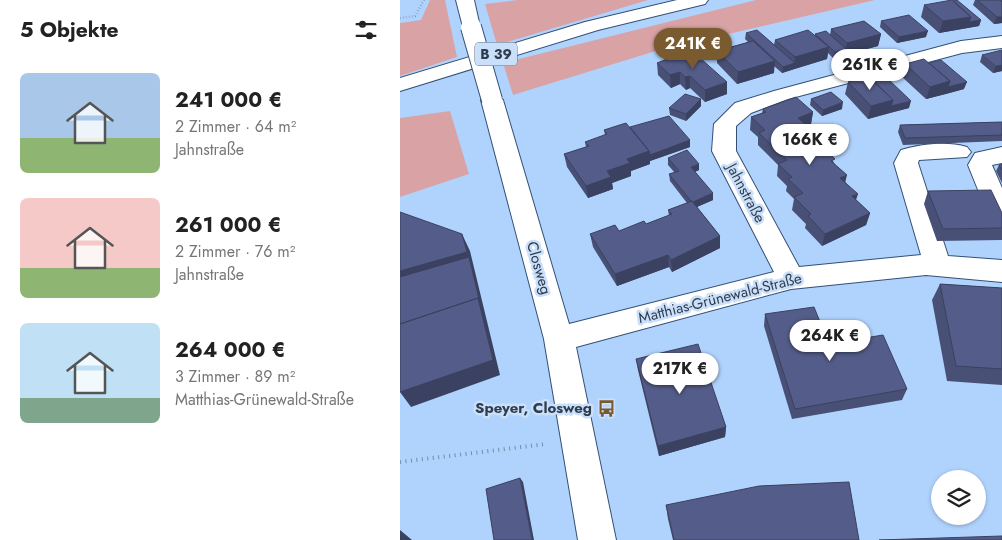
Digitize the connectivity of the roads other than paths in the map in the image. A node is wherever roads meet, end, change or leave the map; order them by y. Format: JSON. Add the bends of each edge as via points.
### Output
{"nodes":[{"id":1,"x":465,"y":0,"type":"edge"},
{"id":2,"x":698,"y":0,"type":"edge"},
{"id":3,"x":1002,"y":42,"type":"edge"},
{"id":4,"x":400,"y":85,"type":"edge"},
{"id":5,"x":959,"y":152,"type":"dead end"},
{"id":6,"x":1002,"y":155,"type":"edge"},
{"id":7,"x":1002,"y":217,"type":"edge"},
{"id":8,"x":938,"y":266,"type":"junction"},
{"id":9,"x":1002,"y":271,"type":"edge"},
{"id":10,"x":791,"y":278,"type":"junction"},
{"id":11,"x":559,"y":339,"type":"junction"},
{"id":12,"x":597,"y":540,"type":"edge"}],
"edges":[{"from":1,"to":11,"type":"street","name":"Closweg","bridge":true},
{"from":2,"to":4,"type":"street","number":"B 39","via":[[565,34]]},
{"from":3,"to":10,"type":"street","name":"Jahnstraße","via":[[961,47],[781,95],[743,108],[725,124],[724,151]]},
{"from":5,"to":8,"type":"street","via":[[917,153],[909,155],[906,163]]},
{"from":6,"to":7,"type":"street","via":[[983,158],[980,165]]},
{"from":8,"to":9,"type":"street","name":"Matthias-Grünewald-Straße"},
{"from":8,"to":10,"type":"street","name":"Matthias-Grünewald-Straße","via":[[926,264]]},
{"from":10,"to":11,"type":"street","name":"Matthias-Grünewald-Straße"},
{"from":11,"to":12,"type":"street","name":"Closweg"}]}
